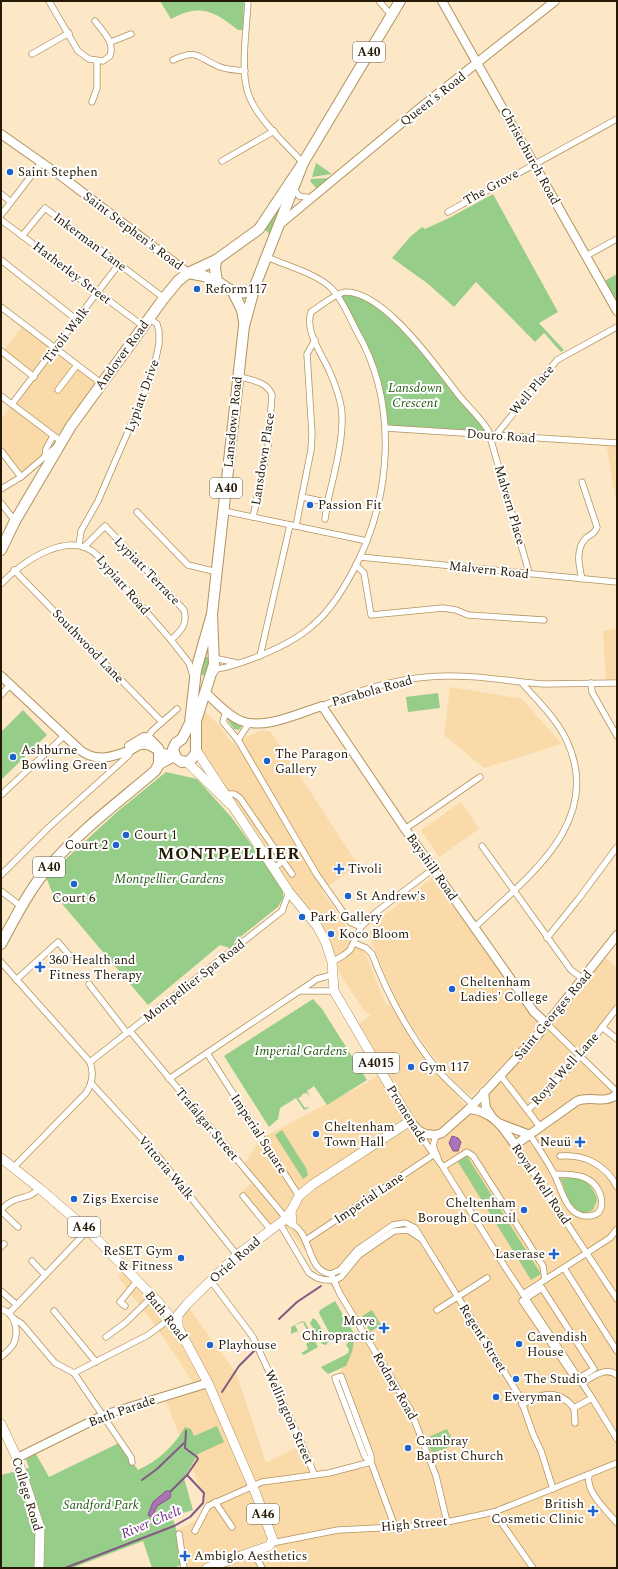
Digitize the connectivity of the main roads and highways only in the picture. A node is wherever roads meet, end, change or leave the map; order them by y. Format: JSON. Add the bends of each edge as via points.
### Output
{"nodes":[{"id":1,"x":400,"y":1,"type":"edge"},
{"id":2,"x":303,"y":163,"type":"junction"},
{"id":3,"x":259,"y":229,"type":"junction"},
{"id":4,"x":273,"y":238,"type":"junction"},
{"id":5,"x":216,"y":260,"type":"junction"},
{"id":6,"x":188,"y":273,"type":"junction"},
{"id":7,"x":217,"y":281,"type":"junction"},
{"id":8,"x":255,"y":286,"type":"junction"},
{"id":9,"x":233,"y":292,"type":"junction"},
{"id":10,"x":244,"y":326,"type":"junction"},
{"id":11,"x":1,"y":550,"type":"edge"},
{"id":12,"x":212,"y":614,"type":"junction"},
{"id":13,"x":213,"y":656,"type":"junction"},
{"id":14,"x":199,"y":657,"type":"junction"},
{"id":15,"x":195,"y":682,"type":"junction"},
{"id":16,"x":209,"y":684,"type":"junction"},
{"id":17,"x":182,"y":739,"type":"junction"},
{"id":18,"x":196,"y":748,"type":"junction"},
{"id":19,"x":159,"y":752,"type":"road end"},
{"id":20,"x":178,"y":756,"type":"junction"},
{"id":21,"x":157,"y":768,"type":"junction"},
{"id":22,"x":231,"y":805,"type":"junction"},
{"id":23,"x":1,"y":944,"type":"edge"},
{"id":24,"x":1,"y":1158,"type":"edge"},
{"id":25,"x":299,"y":1196,"type":"joint"},
{"id":26,"x":160,"y":1304,"type":"junction"},
{"id":27,"x":187,"y":1304,"type":"junction"},
{"id":28,"x":178,"y":1327,"type":"junction"},
{"id":29,"x":1,"y":1424,"type":"edge"},
{"id":30,"x":272,"y":1543,"type":"joint"},
{"id":31,"x":212,"y":1567,"type":"edge"},
{"id":32,"x":39,"y":1568,"type":"edge"}],
"edges":[{"from":1,"to":2,"type":"highway","number":"A40"},
{"from":2,"to":3,"type":"highway","number":"A40"},
{"from":2,"to":4,"type":"highway","number":"A40"},
{"from":3,"to":4,"type":"highway"},
{"from":3,"to":5,"type":"highway","name":"Andover Road"},
{"from":4,"to":8,"type":"highway","name":"Lansdown Road"},
{"from":5,"to":6,"type":"highway","name":"Andover Road"},
{"from":5,"to":7,"type":"highway","via":[[214,269]]},
{"from":6,"to":7,"type":"highway"},
{"from":6,"to":11,"type":"highway","name":"Andover Road","via":[[164,298],[73,423],[15,521]]},
{"from":7,"to":9,"type":"highway"},
{"from":8,"to":9,"type":"highway","via":[[244,292]]},
{"from":8,"to":10,"type":"highway","name":"Lansdown Road","number":"A40"},
{"from":9,"to":10,"type":"highway","name":"Lansdown Road","number":"A40","via":[[242,310]]},
{"from":10,"to":12,"type":"highway","name":"Lansdown Road","number":"A40"},
{"from":12,"to":13,"type":"highway","name":"Lansdown Road","number":"A40"},
{"from":12,"to":14,"type":"highway","name":"Lansdown Road","number":"A40"},
{"from":13,"to":14,"type":"highway","via":[[205,653]]},
{"from":13,"to":16,"type":"highway","number":"A40"},
{"from":14,"to":15,"type":"highway","number":"A40"},
{"from":15,"to":16,"type":"highway"},
{"from":15,"to":17,"type":"highway","number":"A40","via":[[190,723]]},
{"from":16,"to":18,"type":"highway","number":"A40","via":[[196,721]]},
{"from":17,"to":18,"type":"highway","via":[[189,740]]},
{"from":17,"to":20,"type":"highway","number":"A40","via":[[176,743]]},
{"from":18,"to":20,"type":"highway","number":"A40","via":[[194,758]]},
{"from":18,"to":22,"type":"main road","number":"A4015"},
{"from":19,"to":21,"type":"highway"},
{"from":20,"to":21,"type":"highway","number":"A40"},
{"from":20,"to":22,"type":"main road","number":"A4015","via":[[198,771]]},
{"from":21,"to":23,"type":"highway","number":"A40","via":[[52,863]]},
{"from":22,"to":25,"type":"main road","name":"Promenade","number":"A4015","via":[[289,892],[317,926],[332,962],[334,991],[410,1121]]},
{"from":24,"to":26,"type":"main road","name":"Bath Road","number":"A46","via":[[88,1230]]},
{"from":25,"to":27,"type":"main road","name":"Oriel Road","via":[[286,1219],[237,1255]]},
{"from":26,"to":27,"type":"main road","via":[[170,1307]]},
{"from":26,"to":28,"type":"main road","name":"Bath Road","number":"A46"},
{"from":27,"to":28,"type":"main road","name":"Oriel Road","via":[[178,1315]]},
{"from":28,"to":30,"type":"main road","name":"Bath Road","number":"A46","via":[[208,1383],[252,1486]]},
{"from":29,"to":32,"type":"main road","name":"College Road","via":[[17,1458],[40,1528]]},
{"from":30,"to":31,"type":"main road","name":"High Street","number":"A46"}]}
